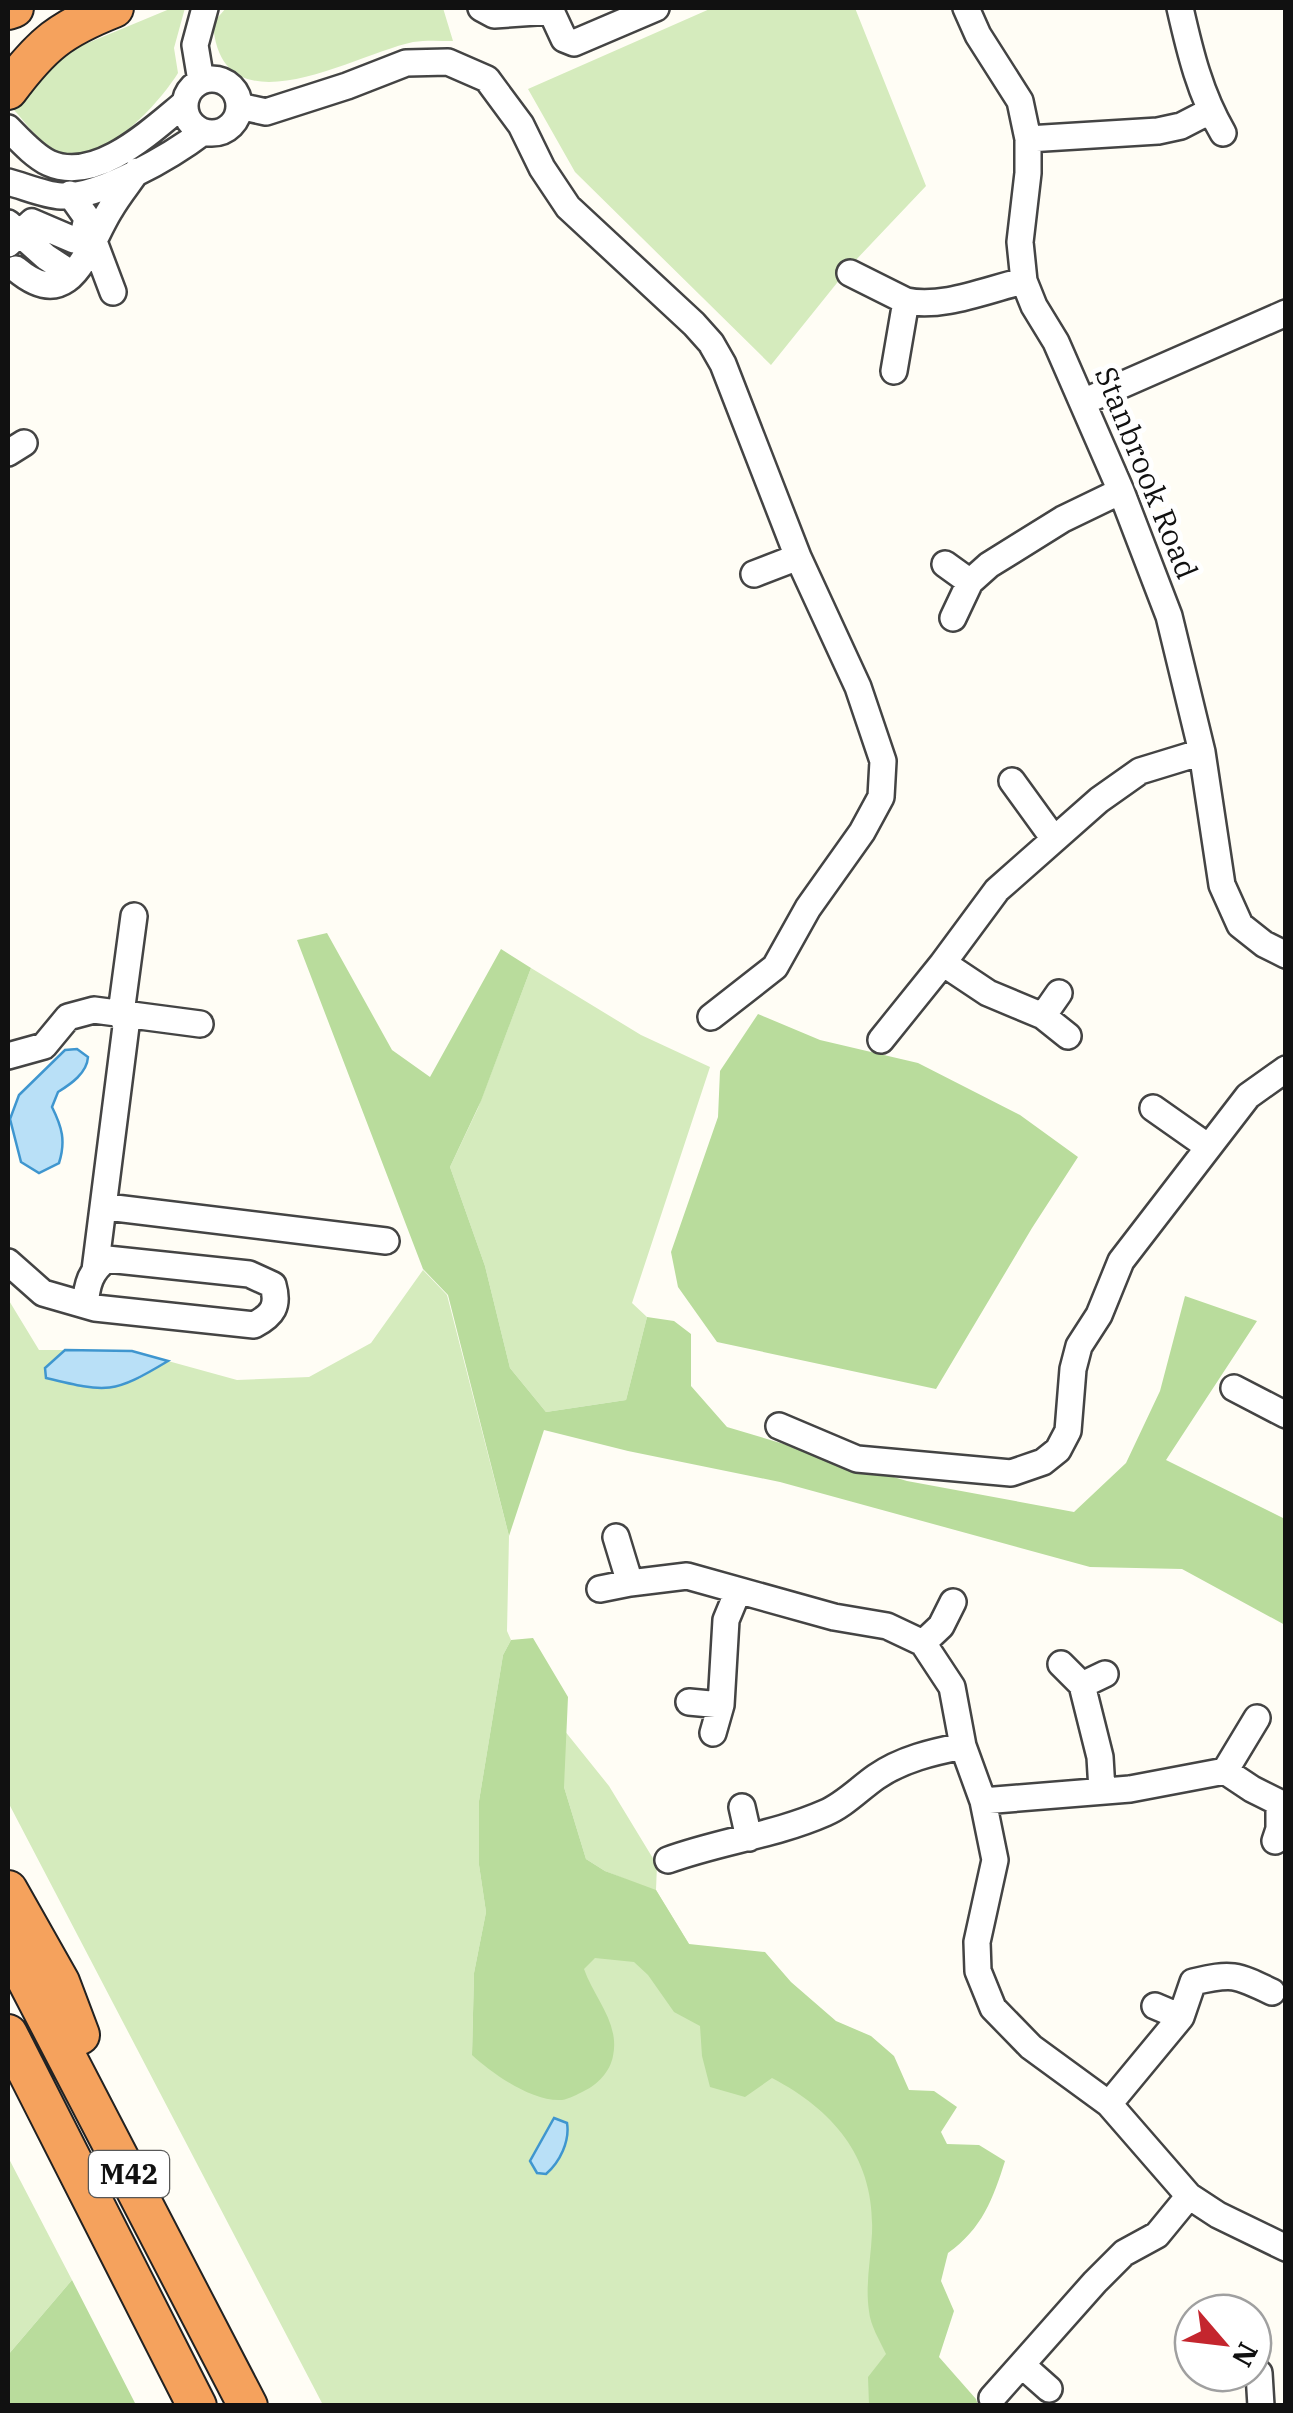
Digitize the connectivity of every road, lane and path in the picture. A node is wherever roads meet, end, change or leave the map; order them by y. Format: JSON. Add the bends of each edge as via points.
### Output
{"nodes":[{"id":1,"x":114,"y":8,"type":"edge"},
{"id":2,"x":205,"y":8,"type":"edge"},
{"id":3,"x":481,"y":8,"type":"edge"},
{"id":4,"x":656,"y":8,"type":"edge"},
{"id":5,"x":966,"y":8,"type":"edge"},
{"id":6,"x":1180,"y":8,"type":"edge"},
{"id":7,"x":555,"y":9,"type":"edge"},
{"id":8,"x":200,"y":81,"type":"junction"},
{"id":9,"x":8,"y":90,"type":"edge"},
{"id":10,"x":185,"y":103,"type":"junction"},
{"id":11,"x":239,"y":106,"type":"junction"},
{"id":12,"x":8,"y":128,"type":"edge"},
{"id":13,"x":203,"y":132,"type":"junction"},
{"id":14,"x":1028,"y":139,"type":"junction"},
{"id":15,"x":137,"y":171,"type":"junction"},
{"id":16,"x":8,"y":182,"type":"edge"},
{"id":17,"x":70,"y":194,"type":"junction"},
{"id":18,"x":91,"y":234,"type":"junction"},
{"id":19,"x":12,"y":242,"type":"edge"},
{"id":20,"x":72,"y":274,"type":"junction"},
{"id":21,"x":850,"y":274,"type":"dead end"},
{"id":22,"x":1024,"y":280,"type":"junction"},
{"id":23,"x":113,"y":292,"type":"dead end"},
{"id":24,"x":906,"y":301,"type":"junction"},
{"id":25,"x":1286,"y":314,"type":"edge"},
{"id":26,"x":894,"y":371,"type":"dead end"},
{"id":27,"x":1083,"y":402,"type":"junction"},
{"id":28,"x":1122,"y":490,"type":"junction"},
{"id":29,"x":798,"y":557,"type":"junction"},
{"id":30,"x":945,"y":564,"type":"dead end"},
{"id":31,"x":754,"y":574,"type":"dead end"},
{"id":32,"x":970,"y":582,"type":"junction"},
{"id":33,"x":953,"y":618,"type":"dead end"},
{"id":34,"x":1202,"y":752,"type":"junction"},
{"id":35,"x":1012,"y":781,"type":"dead end"},
{"id":36,"x":1054,"y":838,"type":"junction"},
{"id":37,"x":134,"y":916,"type":"dead end"},
{"id":38,"x":1286,"y":955,"type":"edge"},
{"id":39,"x":943,"y":963,"type":"junction"},
{"id":40,"x":1060,"y":993,"type":"dead end"},
{"id":41,"x":122,"y":1013,"type":"junction"},
{"id":42,"x":1043,"y":1016,"type":"junction"},
{"id":43,"x":712,"y":1017,"type":"dead end"},
{"id":44,"x":200,"y":1024,"type":"dead end"},
{"id":45,"x":1068,"y":1036,"type":"dead end"},
{"id":46,"x":881,"y":1040,"type":"dead end"},
{"id":47,"x":8,"y":1056,"type":"edge"},
{"id":48,"x":1286,"y":1069,"type":"edge"},
{"id":49,"x":1153,"y":1108,"type":"dead end"},
{"id":50,"x":1207,"y":1146,"type":"junction"},
{"id":51,"x":102,"y":1215,"type":"junction"},
{"id":52,"x":386,"y":1241,"type":"dead end"},
{"id":53,"x":8,"y":1262,"type":"edge"},
{"id":54,"x":95,"y":1270,"type":"junction"},
{"id":55,"x":85,"y":1305,"type":"junction"},
{"id":56,"x":1234,"y":1388,"type":"dead end"},
{"id":57,"x":1286,"y":1415,"type":"edge"},
{"id":58,"x":779,"y":1426,"type":"dead end"},
{"id":59,"x":616,"y":1537,"type":"dead end"},
{"id":60,"x":630,"y":1583,"type":"junction"},
{"id":61,"x":600,"y":1590,"type":"dead end"},
{"id":62,"x":738,"y":1590,"type":"junction"},
{"id":63,"x":953,"y":1602,"type":"dead end"},
{"id":64,"x":923,"y":1644,"type":"junction"},
{"id":65,"x":1061,"y":1664,"type":"dead end"},
{"id":66,"x":689,"y":1702,"type":"dead end"},
{"id":67,"x":721,"y":1704,"type":"junction"},
{"id":68,"x":1257,"y":1718,"type":"dead end"},
{"id":69,"x":714,"y":1733,"type":"dead end"},
{"id":70,"x":963,"y":1746,"type":"junction"},
{"id":71,"x":1225,"y":1770,"type":"junction"},
{"id":72,"x":1102,"y":1790,"type":"junction"},
{"id":73,"x":983,"y":1801,"type":"junction"},
{"id":74,"x":1282,"y":1804,"type":"edge"},
{"id":75,"x":742,"y":1806,"type":"dead end"},
{"id":76,"x":750,"y":1838,"type":"junction"},
{"id":77,"x":1276,"y":1841,"type":"dead end"},
{"id":78,"x":668,"y":1860,"type":"dead end"},
{"id":79,"x":8,"y":1890,"type":"edge"},
{"id":80,"x":8,"y":1944,"type":"edge"},
{"id":81,"x":1272,"y":1992,"type":"dead end"},
{"id":82,"x":1155,"y":2006,"type":"dead end"},
{"id":83,"x":1181,"y":2017,"type":"junction"},
{"id":84,"x":8,"y":2034,"type":"edge"},
{"id":85,"x":1109,"y":2104,"type":"junction"},
{"id":86,"x":1189,"y":2196,"type":"junction"},
{"id":87,"x":158,"y":2231,"type":"junction"},
{"id":88,"x":1286,"y":2248,"type":"edge"},
{"id":89,"x":1022,"y":2365,"type":"junction"},
{"id":90,"x":1049,"y":2389,"type":"dead end"},
{"id":91,"x":992,"y":2398,"type":"dead end"},
{"id":92,"x":198,"y":2406,"type":"edge"},
{"id":93,"x":248,"y":2406,"type":"edge"}],
"edges":[{"from":1,"to":9,"type":"highway","via":[[46,42]]},
{"from":2,"to":8,"type":"street","via":[[195,44]]},
{"from":3,"to":7,"type":"street","via":[[494,15]]},
{"from":4,"to":7,"type":"street","via":[[574,43],[564,39]]},
{"from":5,"to":14,"type":"street","name":"Stanbrook Road","via":[[1020,101]]},
{"from":6,"to":14,"type":"street","via":[[1192,63],[1217,122]]},
{"from":8,"to":10,"type":"street"},
{"from":8,"to":11,"type":"street","via":[[228,84]]},
{"from":10,"to":12,"type":"street","via":[[104,160],[72,168],[47,162]]},
{"from":10,"to":13,"type":"street","via":[[188,120]]},
{"from":11,"to":13,"type":"street","via":[[227,128]]},
{"from":11,"to":29,"type":"street","via":[[266,112],[406,63],[448,62],[487,79],[568,207],[711,343]]},
{"from":13,"to":15,"type":"street"},
{"from":14,"to":22,"type":"street","name":"Stanbrook Road","via":[[1020,242]]},
{"from":15,"to":17,"type":"street"},
{"from":15,"to":18,"type":"street"},
{"from":16,"to":17,"type":"street"},
{"from":17,"to":18,"type":"street"},
{"from":18,"to":19,"type":"street","via":[[74,240],[32,222]]},
{"from":18,"to":20,"type":"street","via":[[83,264]]},
{"from":18,"to":23,"type":"street"},
{"from":19,"to":20,"type":"street"},
{"from":19,"to":20,"type":"street","via":[[30,280],[61,285]]},
{"from":21,"to":24,"type":"street"},
{"from":22,"to":24,"type":"street","via":[[938,302]]},
{"from":22,"to":27,"type":"street","name":"Stanbrook Road"},
{"from":24,"to":26,"type":"street"},
{"from":25,"to":27,"type":"street"},
{"from":27,"to":28,"type":"street","name":"Stanbrook Road"},
{"from":28,"to":32,"type":"street","via":[[1063,519]]},
{"from":28,"to":34,"type":"street","name":"Stanbrook Road","via":[[1169,616]]},
{"from":29,"to":31,"type":"street"},
{"from":29,"to":43,"type":"street","via":[[871,724],[884,762],[882,797],[775,967]]},
{"from":30,"to":32,"type":"street"},
{"from":32,"to":33,"type":"street"},
{"from":34,"to":36,"type":"street","via":[[1140,771]]},
{"from":34,"to":38,"type":"street","name":"Stanbrook Road","via":[[1222,884],[1240,925]]},
{"from":35,"to":36,"type":"street"},
{"from":36,"to":39,"type":"street","via":[[997,890]]},
{"from":37,"to":41,"type":"street"},
{"from":39,"to":42,"type":"street","via":[[988,993]]},
{"from":39,"to":46,"type":"street"},
{"from":40,"to":42,"type":"street"},
{"from":41,"to":44,"type":"street"},
{"from":41,"to":47,"type":"street","via":[[94,1010],[68,1017],[44,1046]]},
{"from":41,"to":51,"type":"street","via":[[126,1026]]},
{"from":42,"to":45,"type":"street"},
{"from":48,"to":50,"type":"street","via":[[1248,1096]]},
{"from":49,"to":50,"type":"street"},
{"from":50,"to":58,"type":"street","via":[[1121,1261],[1079,1346],[1068,1431],[1058,1450],[1011,1473],[857,1459]]},
{"from":51,"to":52,"type":"street","via":[[108,1207]]},
{"from":51,"to":54,"type":"street"},
{"from":53,"to":55,"type":"street","via":[[43,1293]]},
{"from":54,"to":55,"type":"street"},
{"from":54,"to":55,"type":"street","via":[[106,1259],[250,1274],[273,1285],[276,1307],[254,1325]]},
{"from":56,"to":57,"type":"street"},
{"from":59,"to":60,"type":"street"},
{"from":60,"to":61,"type":"street"},
{"from":60,"to":62,"type":"street","via":[[687,1576]]},
{"from":62,"to":64,"type":"street","via":[[887,1626]]},
{"from":62,"to":67,"type":"street","via":[[726,1620]]},
{"from":63,"to":64,"type":"street"},
{"from":64,"to":70,"type":"street","via":[[952,1687]]},
{"from":65,"to":72,"type":"street","via":[[1094,1680]]},
{"from":66,"to":67,"type":"street"},
{"from":67,"to":69,"type":"street"},
{"from":68,"to":71,"type":"street"},
{"from":70,"to":73,"type":"street"},
{"from":70,"to":76,"type":"street","via":[[920,1755],[880,1774],[831,1811]]},
{"from":71,"to":72,"type":"street"},
{"from":71,"to":74,"type":"street"},
{"from":72,"to":73,"type":"street"},
{"from":73,"to":85,"type":"street","via":[[995,1860],[977,1942],[978,1972],[992,2008],[1030,2047]]},
{"from":74,"to":77,"type":"street"},
{"from":75,"to":76,"type":"street"},
{"from":76,"to":78,"type":"street"},
{"from":79,"to":87,"type":"highway","via":[[60,1982]]},
{"from":80,"to":87,"type":"highway","number":"M42"},
{"from":81,"to":83,"type":"street","via":[[1222,1974],[1193,1982]]},
{"from":82,"to":83,"type":"street"},
{"from":83,"to":85,"type":"street"},
{"from":84,"to":92,"type":"highway","number":"M42"},
{"from":85,"to":86,"type":"street"},
{"from":86,"to":88,"type":"street"},
{"from":86,"to":89,"type":"street","via":[[1157,2235],[1124,2253],[1095,2282]]},
{"from":87,"to":93,"type":"highway","number":"M42"},
{"from":89,"to":90,"type":"street"},
{"from":89,"to":91,"type":"street"}]}
